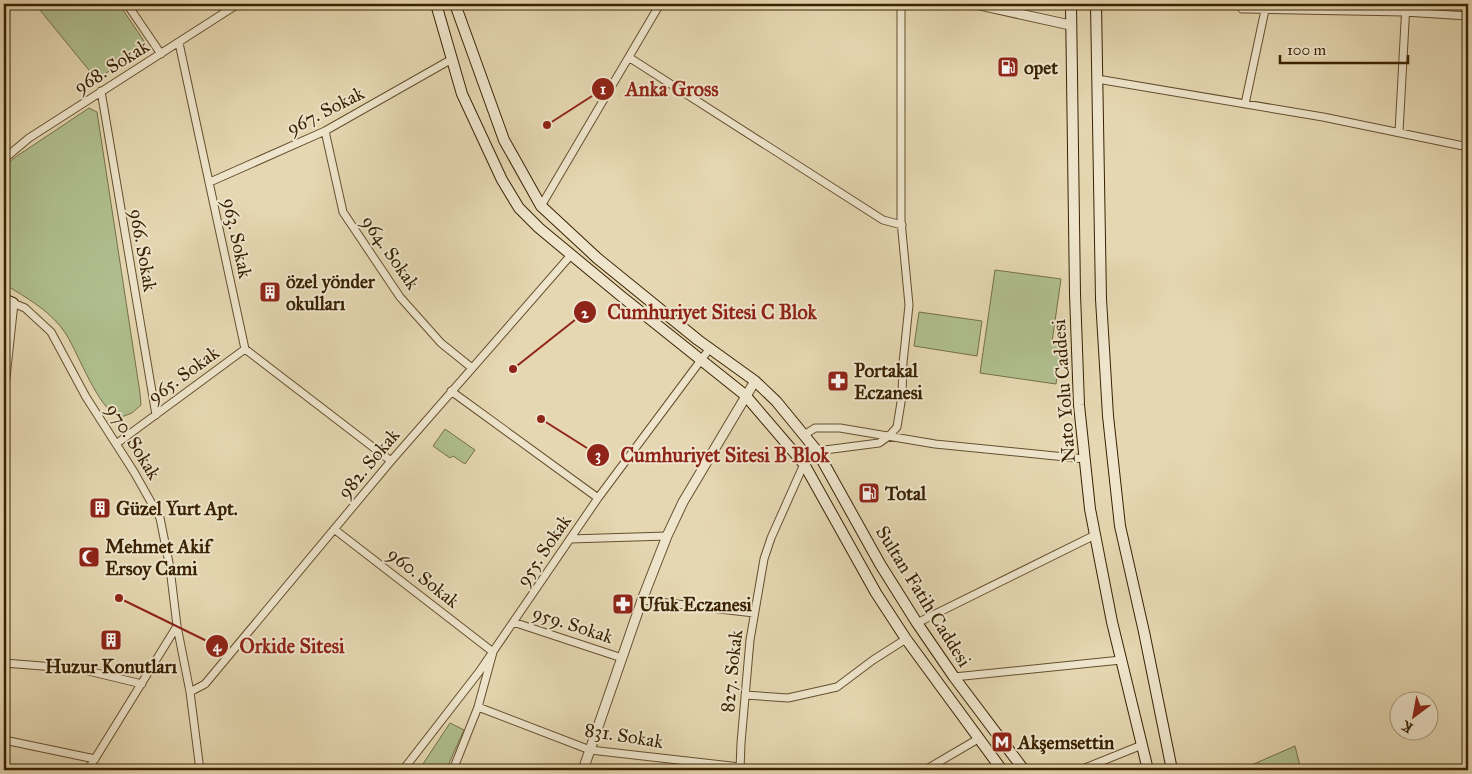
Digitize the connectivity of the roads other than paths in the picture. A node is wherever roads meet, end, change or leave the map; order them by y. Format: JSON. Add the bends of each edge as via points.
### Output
{"nodes":[{"id":1,"x":127,"y":4,"type":"edge"},
{"id":2,"x":238,"y":4,"type":"edge"},
{"id":3,"x":436,"y":4,"type":"edge"},
{"id":4,"x":455,"y":4,"type":"edge"},
{"id":5,"x":660,"y":4,"type":"edge"},
{"id":6,"x":901,"y":4,"type":"edge"},
{"id":7,"x":975,"y":4,"type":"edge"},
{"id":8,"x":1071,"y":4,"type":"edge"},
{"id":9,"x":1096,"y":4,"type":"edge"},
{"id":10,"x":1243,"y":4,"type":"edge"},
{"id":11,"x":1406,"y":4,"type":"edge"},
{"id":12,"x":1265,"y":10,"type":"junction"},
{"id":13,"x":1404,"y":12,"type":"junction"},
{"id":14,"x":1468,"y":16,"type":"edge"},
{"id":15,"x":1070,"y":25,"type":"junction"},
{"id":16,"x":179,"y":43,"type":"junction"},
{"id":17,"x":161,"y":54,"type":"junction"},
{"id":18,"x":630,"y":58,"type":"junction"},
{"id":19,"x":452,"y":59,"type":"junction"},
{"id":20,"x":1097,"y":79,"type":"junction"},
{"id":21,"x":101,"y":91,"type":"junction"},
{"id":22,"x":1245,"y":104,"type":"junction"},
{"id":23,"x":326,"y":131,"type":"junction"},
{"id":24,"x":1399,"y":132,"type":"junction"},
{"id":25,"x":1468,"y":147,"type":"edge"},
{"id":26,"x":4,"y":159,"type":"edge"},
{"id":27,"x":210,"y":182,"type":"junction"},
{"id":28,"x":542,"y":206,"type":"junction"},
{"id":29,"x":902,"y":225,"type":"junction"},
{"id":30,"x":571,"y":255,"type":"junction"},
{"id":31,"x":8,"y":301,"type":"edge"},
{"id":32,"x":710,"y":348,"type":"junction"},
{"id":33,"x":245,"y":349,"type":"junction"},
{"id":34,"x":700,"y":360,"type":"junction"},
{"id":35,"x":472,"y":368,"type":"junction"},
{"id":36,"x":754,"y":381,"type":"junction"},
{"id":37,"x":4,"y":387,"type":"edge"},
{"id":38,"x":451,"y":391,"type":"junction"},
{"id":39,"x":745,"y":396,"type":"junction"},
{"id":40,"x":156,"y":415,"type":"junction"},
{"id":41,"x":804,"y":434,"type":"junction"},
{"id":42,"x":890,"y":436,"type":"junction"},
{"id":43,"x":116,"y":444,"type":"junction"},
{"id":44,"x":817,"y":451,"type":"junction"},
{"id":45,"x":1085,"y":459,"type":"junction"},
{"id":46,"x":391,"y":461,"type":"junction"},
{"id":47,"x":804,"y":464,"type":"junction"},
{"id":48,"x":598,"y":498,"type":"junction"},
{"id":49,"x":334,"y":528,"type":"junction"},
{"id":50,"x":1095,"y":535,"type":"junction"},
{"id":51,"x":667,"y":536,"type":"junction"},
{"id":52,"x":570,"y":539,"type":"junction"},
{"id":53,"x":642,"y":600,"type":"junction"},
{"id":54,"x":754,"y":613,"type":"junction"},
{"id":55,"x":514,"y":622,"type":"junction"},
{"id":56,"x":917,"y":623,"type":"junction"},
{"id":57,"x":177,"y":626,"type":"junction"},
{"id":58,"x":906,"y":639,"type":"junction"},
{"id":59,"x":493,"y":652,"type":"junction"},
{"id":60,"x":622,"y":658,"type":"junction"},
{"id":61,"x":1121,"y":660,"type":"junction"},
{"id":62,"x":4,"y":663,"type":"edge"},
{"id":63,"x":954,"y":677,"type":"junction"},
{"id":64,"x":142,"y":684,"type":"junction"},
{"id":65,"x":190,"y":692,"type":"junction"},
{"id":66,"x":745,"y":695,"type":"junction"},
{"id":67,"x":478,"y":707,"type":"junction"},
{"id":68,"x":978,"y":739,"type":"junction"},
{"id":69,"x":4,"y":740,"type":"edge"},
{"id":70,"x":1142,"y":745,"type":"junction"},
{"id":71,"x":590,"y":750,"type":"junction"},
{"id":72,"x":95,"y":759,"type":"junction"},
{"id":73,"x":740,"y":769,"type":"edge"},
{"id":74,"x":88,"y":770,"type":"edge"},
{"id":75,"x":200,"y":770,"type":"edge"},
{"id":76,"x":403,"y":770,"type":"edge"},
{"id":77,"x":453,"y":770,"type":"edge"},
{"id":78,"x":583,"y":770,"type":"edge"},
{"id":79,"x":925,"y":770,"type":"edge"},
{"id":80,"x":1002,"y":770,"type":"edge"},
{"id":81,"x":1024,"y":770,"type":"edge"},
{"id":82,"x":1080,"y":770,"type":"edge"},
{"id":83,"x":1148,"y":770,"type":"edge"},
{"id":84,"x":1172,"y":770,"type":"edge"}],
"edges":[{"from":1,"to":17,"type":"street"},
{"from":2,"to":16,"type":"street","name":"968. Sokak"},
{"from":3,"to":19,"type":"main road","name":"Sultan Fatih Caddesi"},
{"from":4,"to":28,"type":"main road","name":"Sultan Fatih Caddesi","via":[[504,140]]},
{"from":5,"to":18,"type":"street"},
{"from":6,"to":29,"type":"street"},
{"from":7,"to":15,"type":"street"},
{"from":8,"to":15,"type":"main road","name":"Nato Yolu Caddesi"},
{"from":9,"to":20,"type":"main road"},
{"from":10,"to":12,"type":"street","via":[[1242,9]]},
{"from":11,"to":13,"type":"street"},
{"from":12,"to":13,"type":"street"},
{"from":12,"to":22,"type":"street"},
{"from":13,"to":14,"type":"street"},
{"from":13,"to":24,"type":"street"},
{"from":15,"to":45,"type":"main road","name":"Nato Yolu Caddesi","via":[[1075,294],[1079,405]]},
{"from":16,"to":17,"type":"street","name":"968. Sokak"},
{"from":16,"to":27,"type":"street","name":"963. Sokak"},
{"from":17,"to":21,"type":"street","name":"968. Sokak"},
{"from":18,"to":28,"type":"street"},
{"from":18,"to":29,"type":"street","via":[[883,220]]},
{"from":19,"to":23,"type":"street","name":"967. Sokak"},
{"from":19,"to":30,"type":"main road","name":"Sultan Fatih Caddesi","via":[[462,94],[502,180],[519,208]]},
{"from":20,"to":22,"type":"street"},
{"from":20,"to":84,"type":"main road","via":[[1100,299],[1108,416],[1119,517]]},
{"from":21,"to":26,"type":"street","name":"968. Sokak","via":[[29,138]]},
{"from":21,"to":40,"type":"street","name":"966. Sokak"},
{"from":22,"to":24,"type":"street"},
{"from":23,"to":27,"type":"street","name":"967. Sokak"},
{"from":23,"to":35,"type":"street","name":"964. Sokak","via":[[343,212],[400,298],[441,343]]},
{"from":24,"to":25,"type":"street"},
{"from":27,"to":33,"type":"street","name":"963. Sokak"},
{"from":28,"to":32,"type":"main road","name":"Sultan Fatih Caddesi","via":[[597,258]]},
{"from":29,"to":42,"type":"street","via":[[909,305],[902,396],[897,427]]},
{"from":30,"to":34,"type":"main road","name":"Sultan Fatih Caddesi"},
{"from":30,"to":35,"type":"street","name":"982. Sokak"},
{"from":31,"to":37,"type":"street"},
{"from":31,"to":43,"type":"street","name":"970. Sokak","via":[[25,308],[51,332]]},
{"from":32,"to":34,"type":"street","name":"955. Sokak"},
{"from":32,"to":36,"type":"main road","name":"Sultan Fatih Caddesi"},
{"from":33,"to":40,"type":"street","name":"965. Sokak"},
{"from":33,"to":46,"type":"street"},
{"from":34,"to":39,"type":"main road","name":"Sultan Fatih Caddesi"},
{"from":34,"to":48,"type":"street","name":"955. Sokak"},
{"from":35,"to":38,"type":"street","name":"982. Sokak"},
{"from":36,"to":39,"type":"street"},
{"from":36,"to":41,"type":"main road","name":"Sultan Fatih Caddesi"},
{"from":38,"to":46,"type":"street","name":"982. Sokak"},
{"from":38,"to":48,"type":"street"},
{"from":39,"to":47,"type":"main road","name":"Sultan Fatih Caddesi"},
{"from":39,"to":51,"type":"street","via":[[683,502]]},
{"from":40,"to":43,"type":"street","name":"965. Sokak"},
{"from":41,"to":42,"type":"street","via":[[815,428],[840,428]]},
{"from":41,"to":44,"type":"main road","name":"Sultan Fatih Caddesi"},
{"from":42,"to":44,"type":"street","via":[[879,443]]},
{"from":42,"to":45,"type":"street","via":[[944,445]]},
{"from":43,"to":57,"type":"street","name":"970. Sokak","via":[[160,518]]},
{"from":44,"to":56,"type":"main road","name":"Sultan Fatih Caddesi"},
{"from":45,"to":50,"type":"main road","name":"Nato Yolu Caddesi"},
{"from":46,"to":49,"type":"street","name":"982. Sokak"},
{"from":47,"to":54,"type":"street","name":"827. Sokak","via":[[764,558]]},
{"from":47,"to":58,"type":"main road","name":"Sultan Fatih Caddesi","via":[[876,593]]},
{"from":48,"to":52,"type":"street","name":"955. Sokak"},
{"from":49,"to":59,"type":"street","name":"960. Sokak"},
{"from":49,"to":65,"type":"street","name":"982. Sokak","via":[[205,684]]},
{"from":50,"to":56,"type":"street"},
{"from":50,"to":61,"type":"main road","name":"Nato Yolu Caddesi"},
{"from":51,"to":52,"type":"street"},
{"from":51,"to":53,"type":"street"},
{"from":52,"to":55,"type":"street","name":"955. Sokak"},
{"from":53,"to":54,"type":"street"},
{"from":53,"to":60,"type":"street"},
{"from":54,"to":66,"type":"street","name":"827. Sokak"},
{"from":55,"to":59,"type":"street","name":"955. Sokak"},
{"from":55,"to":60,"type":"street","name":"959. Sokak"},
{"from":56,"to":63,"type":"main road","name":"Sultan Fatih Caddesi"},
{"from":57,"to":64,"type":"street"},
{"from":57,"to":65,"type":"street","name":"970. Sokak"},
{"from":58,"to":66,"type":"street","via":[[837,687],[788,698]]},
{"from":58,"to":68,"type":"main road","name":"Sultan Fatih Caddesi"},
{"from":59,"to":67,"type":"street"},
{"from":59,"to":76,"type":"street","name":"955. Sokak"},
{"from":60,"to":71,"type":"street"},
{"from":61,"to":63,"type":"street"},
{"from":61,"to":70,"type":"main road","name":"Nato Yolu Caddesi"},
{"from":62,"to":64,"type":"street","via":[[80,669]]},
{"from":63,"to":81,"type":"main road","name":"Sultan Fatih Caddesi"},
{"from":64,"to":72,"type":"street"},
{"from":65,"to":75,"type":"street","name":"970. Sokak"},
{"from":66,"to":73,"type":"street","name":"827. Sokak"},
{"from":67,"to":71,"type":"street","name":"831. Sokak"},
{"from":67,"to":77,"type":"street"},
{"from":68,"to":79,"type":"street"},
{"from":68,"to":80,"type":"main road","name":"Sultan Fatih Caddesi"},
{"from":69,"to":72,"type":"street"},
{"from":70,"to":82,"type":"street"},
{"from":70,"to":83,"type":"main road","name":"Nato Yolu Caddesi"},
{"from":71,"to":73,"type":"street","name":"831. Sokak"},
{"from":71,"to":78,"type":"street"},
{"from":72,"to":74,"type":"street"}]}
